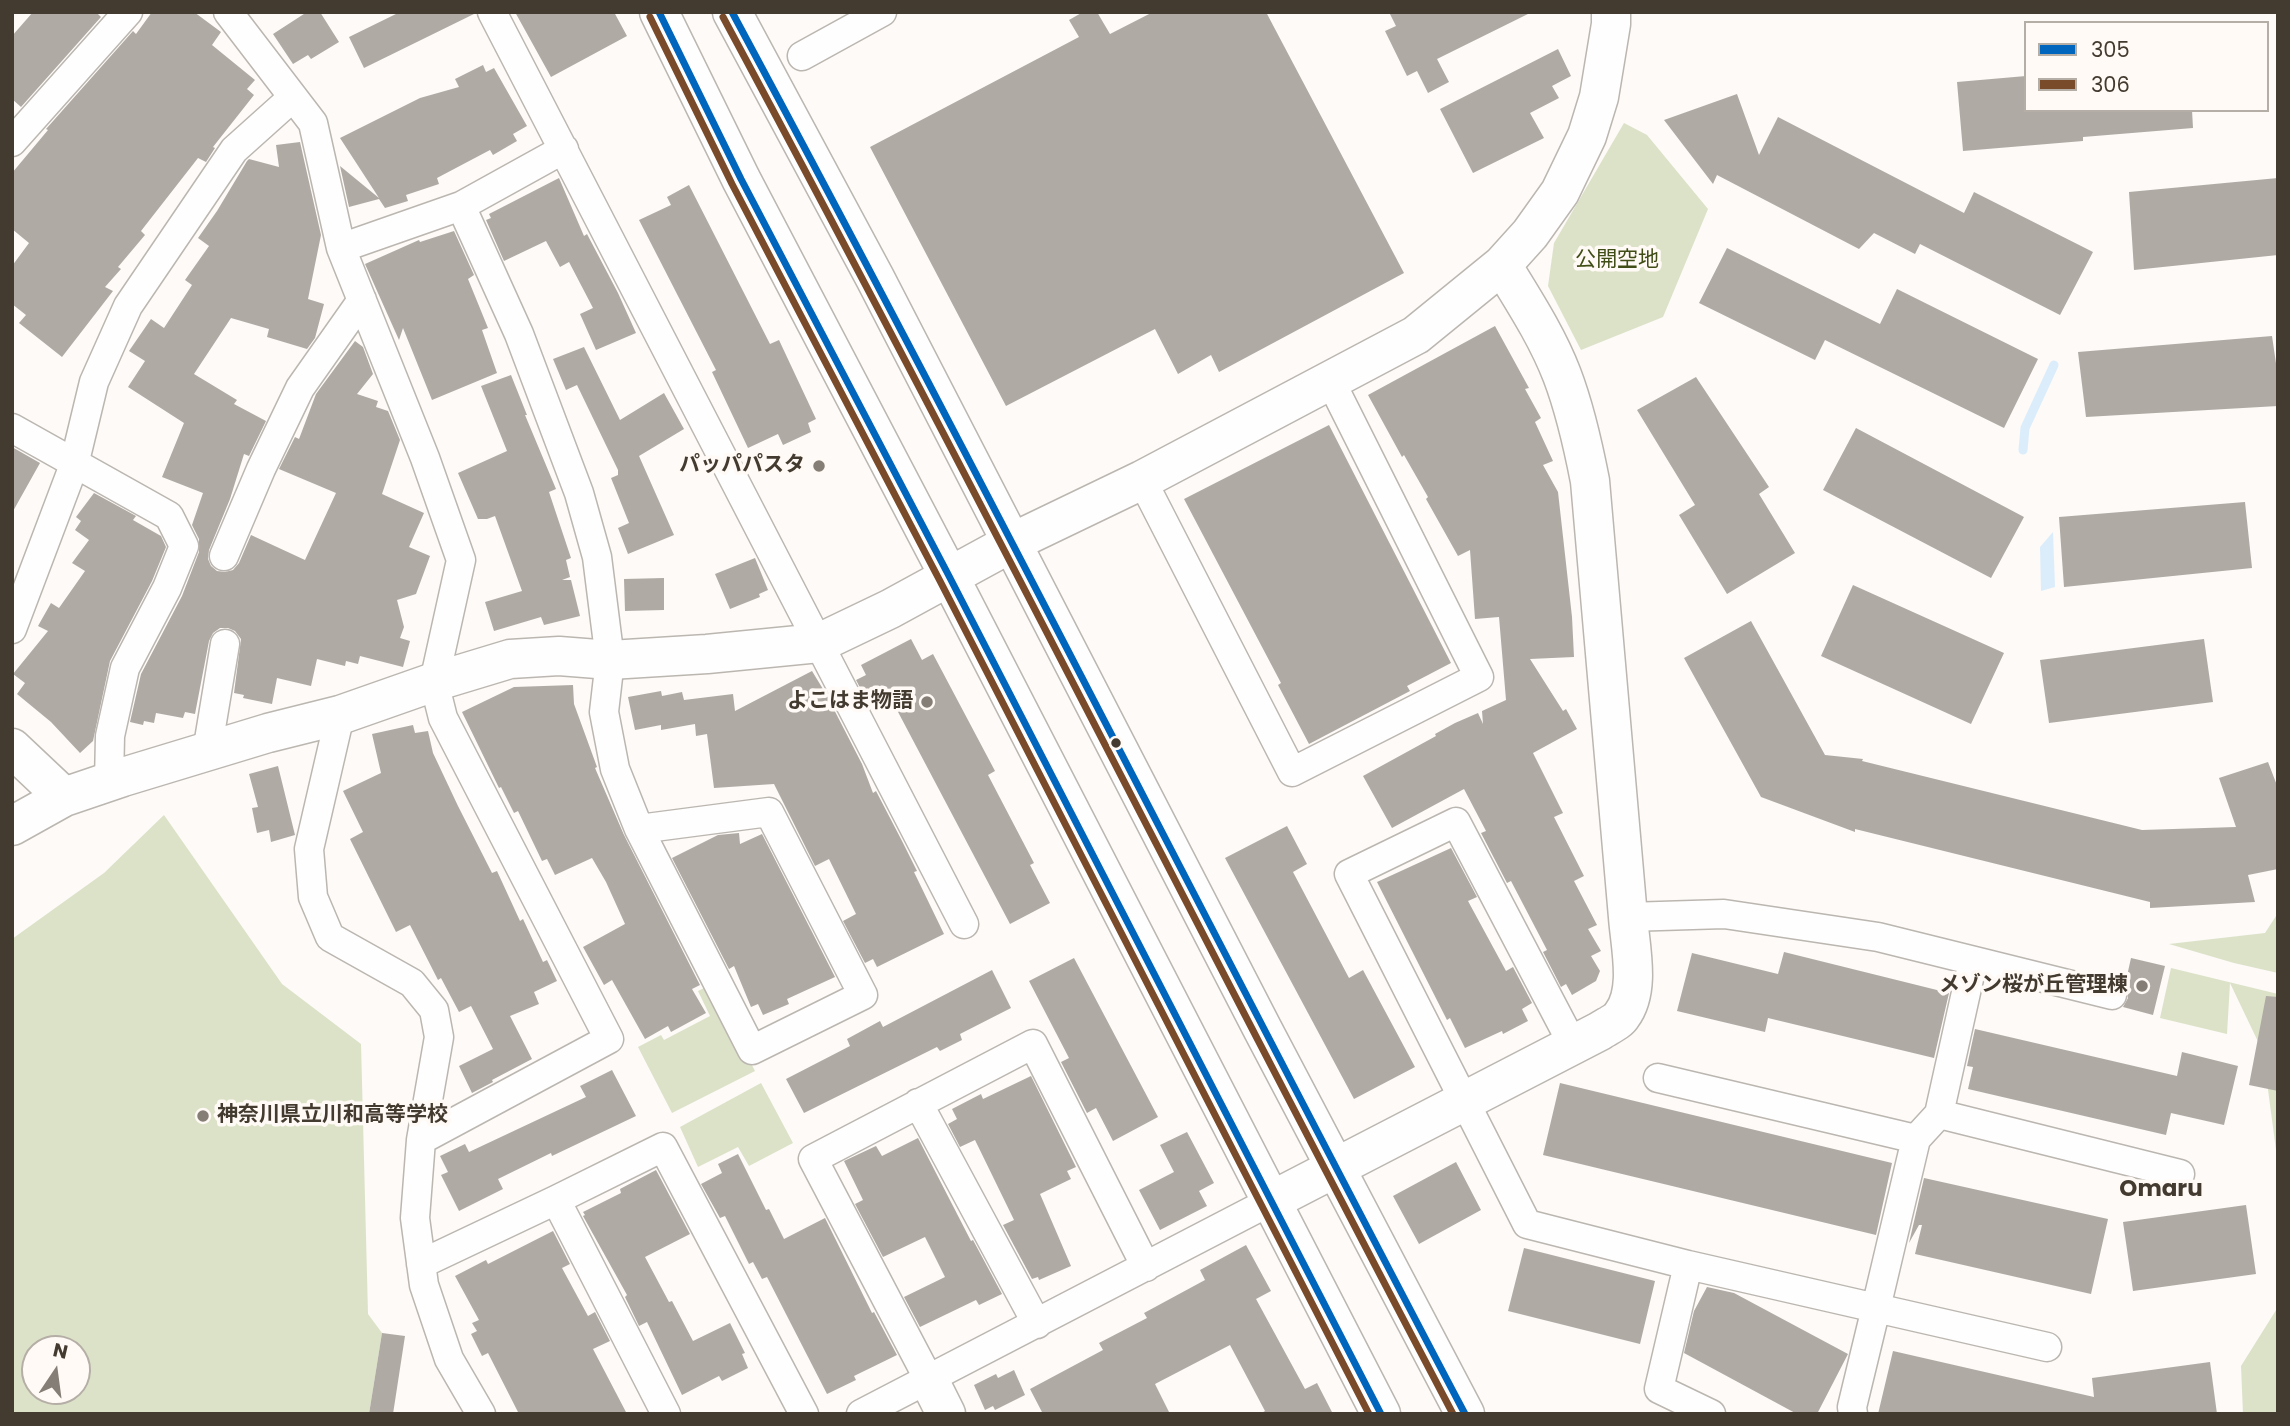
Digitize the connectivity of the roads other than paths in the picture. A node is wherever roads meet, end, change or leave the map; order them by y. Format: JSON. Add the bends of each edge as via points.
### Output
{"nodes":[{"id":1,"x":128,"y":12,"type":"edge"},
{"id":2,"x":228,"y":12,"type":"edge"},
{"id":3,"x":492,"y":12,"type":"edge"},
{"id":4,"x":659,"y":12,"type":"edge"},
{"id":5,"x":732,"y":12,"type":"edge"},
{"id":6,"x":882,"y":12,"type":"edge"},
{"id":7,"x":1611,"y":12,"type":"edge"},
{"id":8,"x":802,"y":56,"type":"dead end"},
{"id":9,"x":292,"y":98,"type":"junction"},
{"id":10,"x":12,"y":142,"type":"edge"},
{"id":11,"x":564,"y":149,"type":"junction"},
{"id":12,"x":461,"y":206,"type":"junction"},
{"id":13,"x":341,"y":248,"type":"junction"},
{"id":14,"x":1502,"y":265,"type":"junction"},
{"id":15,"x":362,"y":300,"type":"junction"},
{"id":16,"x":1331,"y":382,"type":"junction"},
{"id":17,"x":12,"y":428,"type":"edge"},
{"id":18,"x":75,"y":465,"type":"junction"},
{"id":19,"x":1142,"y":480,"type":"junction"},
{"id":20,"x":1012,"y":543,"type":"junction"},
{"id":21,"x":224,"y":556,"type":"dead end"},
{"id":22,"x":949,"y":576,"type":"junction"},
{"id":23,"x":12,"y":629,"type":"edge"},
{"id":24,"x":819,"y":643,"type":"junction"},
{"id":25,"x":225,"y":644,"type":"dead end"},
{"id":26,"x":610,"y":660,"type":"junction"},
{"id":27,"x":434,"y":682,"type":"junction"},
{"id":28,"x":341,"y":715,"type":"junction"},
{"id":29,"x":12,"y":748,"type":"edge"},
{"id":30,"x":207,"y":752,"type":"junction"},
{"id":31,"x":109,"y":783,"type":"junction"},
{"id":32,"x":64,"y":797,"type":"junction"},
{"id":33,"x":12,"y":826,"type":"edge"},
{"id":34,"x":639,"y":829,"type":"junction"},
{"id":35,"x":1628,"y":917,"type":"junction"},
{"id":36,"x":964,"y":924,"type":"dead end"},
{"id":37,"x":1973,"y":961,"type":"junction"},
{"id":38,"x":2112,"y":995,"type":"dead end"},
{"id":39,"x":1573,"y":1045,"type":"junction"},
{"id":40,"x":1658,"y":1079,"type":"dead end"},
{"id":41,"x":1464,"y":1101,"type":"junction"},
{"id":42,"x":918,"y":1102,"type":"junction"},
{"id":43,"x":1939,"y":1114,"type":"junction"},
{"id":44,"x":1916,"y":1139,"type":"junction"},
{"id":45,"x":421,"y":1140,"type":"junction"},
{"id":46,"x":1337,"y":1167,"type":"junction"},
{"id":47,"x":2180,"y":1174,"type":"dead end"},
{"id":48,"x":556,"y":1200,"type":"junction"},
{"id":49,"x":1273,"y":1200,"type":"junction"},
{"id":50,"x":421,"y":1264,"type":"junction"},
{"id":51,"x":1688,"y":1265,"type":"junction"},
{"id":52,"x":1146,"y":1267,"type":"junction"},
{"id":53,"x":1876,"y":1308,"type":"junction"},
{"id":54,"x":1037,"y":1324,"type":"junction"},
{"id":55,"x":2047,"y":1347,"type":"dead end"},
{"id":56,"x":928,"y":1378,"type":"junction"},
{"id":57,"x":481,"y":1414,"type":"edge"},
{"id":58,"x":666,"y":1414,"type":"edge"},
{"id":59,"x":804,"y":1414,"type":"edge"},
{"id":60,"x":861,"y":1414,"type":"edge"},
{"id":61,"x":946,"y":1414,"type":"edge"},
{"id":62,"x":1381,"y":1414,"type":"edge"},
{"id":63,"x":1465,"y":1414,"type":"edge"},
{"id":64,"x":1711,"y":1414,"type":"edge"},
{"id":65,"x":1853,"y":1414,"type":"edge"}],
"edges":[{"from":1,"to":10,"type":"street"},
{"from":2,"to":9,"type":"street"},
{"from":3,"to":11,"type":"street"},
{"from":4,"to":22,"type":"street"},
{"from":5,"to":20,"type":"street"},
{"from":6,"to":8,"type":"street"},
{"from":7,"to":14,"type":"street","via":[[1599,97],[1587,136],[1560,192]]},
{"from":9,"to":13,"type":"street","via":[[313,124]]},
{"from":9,"to":18,"type":"street","via":[[234,149],[128,306],[94,382]]},
{"from":11,"to":12,"type":"street"},
{"from":11,"to":24,"type":"street"},
{"from":12,"to":13,"type":"street"},
{"from":12,"to":26,"type":"street","via":[[519,334],[579,493],[597,557]]},
{"from":13,"to":15,"type":"street"},
{"from":14,"to":16,"type":"street","via":[[1416,335]]},
{"from":14,"to":35,"type":"street","via":[[1562,374],[1580,429],[1590,481]]},
{"from":15,"to":21,"type":"street","via":[[300,388]]},
{"from":15,"to":27,"type":"street","via":[[461,560]]},
{"from":16,"to":19,"type":"street"},
{"from":16,"to":19,"type":"street","via":[[1479,677],[1466,684],[1292,772]]},
{"from":17,"to":18,"type":"street"},
{"from":18,"to":23,"type":"street"},
{"from":18,"to":31,"type":"street","via":[[169,516],[184,545],[125,668],[110,736]]},
{"from":19,"to":20,"type":"street"},
{"from":20,"to":22,"type":"street"},
{"from":20,"to":46,"type":"street"},
{"from":22,"to":24,"type":"street"},
{"from":22,"to":49,"type":"street"},
{"from":24,"to":26,"type":"street"},
{"from":24,"to":36,"type":"street"},
{"from":25,"to":30,"type":"street"},
{"from":26,"to":27,"type":"street","via":[[559,656],[510,660]]},
{"from":26,"to":34,"type":"street","via":[[604,712],[615,769]]},
{"from":27,"to":28,"type":"street"},
{"from":27,"to":45,"type":"street","via":[[443,718],[609,1039]]},
{"from":28,"to":30,"type":"street"},
{"from":28,"to":45,"type":"street","via":[[309,849],[313,897],[330,937],[412,983],[435,1010],[439,1037]]},
{"from":29,"to":32,"type":"street"},
{"from":30,"to":31,"type":"street"},
{"from":31,"to":32,"type":"street"},
{"from":32,"to":33,"type":"street"},
{"from":34,"to":34,"type":"street","via":[[752,1050],[863,995],[769,812]]},
{"from":35,"to":37,"type":"street","via":[[1724,914],[1878,937]]},
{"from":35,"to":39,"type":"street","via":[[1630,1001],[1621,1017]]},
{"from":37,"to":38,"type":"street"},
{"from":37,"to":43,"type":"street"},
{"from":39,"to":41,"type":"street"},
{"from":39,"to":41,"type":"street","via":[[1456,822],[1349,874]]},
{"from":40,"to":44,"type":"street"},
{"from":41,"to":46,"type":"street"},
{"from":41,"to":51,"type":"street","via":[[1527,1224]]},
{"from":42,"to":52,"type":"street","via":[[1033,1044]]},
{"from":42,"to":54,"type":"street"},
{"from":42,"to":56,"type":"street","via":[[813,1159]]},
{"from":43,"to":44,"type":"street"},
{"from":43,"to":47,"type":"street"},
{"from":44,"to":53,"type":"street"},
{"from":45,"to":50,"type":"street","via":[[415,1218]]},
{"from":46,"to":49,"type":"street"},
{"from":46,"to":63,"type":"street"},
{"from":48,"to":50,"type":"street"},
{"from":48,"to":58,"type":"street"},
{"from":48,"to":59,"type":"street","via":[[663,1147]]},
{"from":49,"to":52,"type":"street"},
{"from":49,"to":62,"type":"street"},
{"from":50,"to":57,"type":"street","via":[[449,1359]]},
{"from":51,"to":53,"type":"street"},
{"from":51,"to":64,"type":"street","via":[[1659,1389]]},
{"from":52,"to":54,"type":"street"},
{"from":53,"to":55,"type":"street"},
{"from":53,"to":65,"type":"street"},
{"from":54,"to":56,"type":"street"},
{"from":56,"to":60,"type":"street"},
{"from":56,"to":61,"type":"street"}]}
